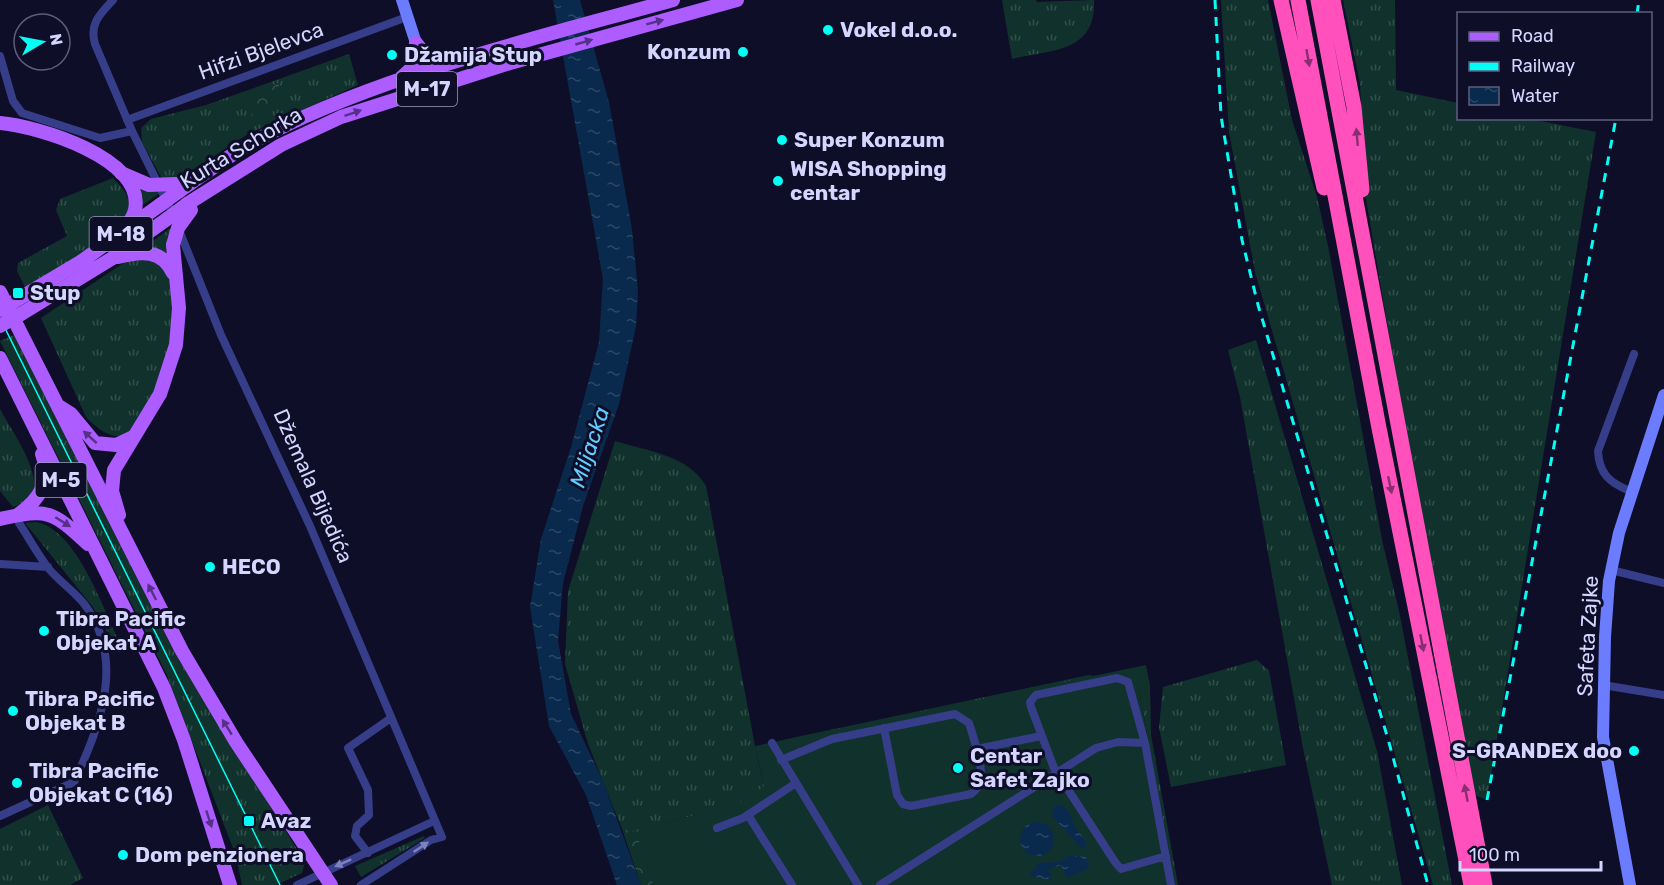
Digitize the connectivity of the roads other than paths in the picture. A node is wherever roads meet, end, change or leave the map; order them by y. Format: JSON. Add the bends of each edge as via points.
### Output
{"nodes":[{"id":1,"x":113,"y":0,"type":"edge"},
{"id":2,"x":402,"y":0,"type":"edge"},
{"id":3,"x":736,"y":0,"type":"edge"},
{"id":4,"x":1281,"y":0,"type":"edge"},
{"id":5,"x":1298,"y":0,"type":"edge"},
{"id":6,"x":1318,"y":0,"type":"edge"},
{"id":7,"x":1333,"y":0,"type":"edge"},
{"id":8,"x":666,"y":1,"type":"edge"},
{"id":9,"x":408,"y":17,"type":"junction"},
{"id":10,"x":416,"y":43,"type":"junction"},
{"id":11,"x":0,"y":56,"type":"edge"},
{"id":12,"x":458,"y":63,"type":"junction"},
{"id":13,"x":397,"y":81,"type":"junction"},
{"id":14,"x":127,"y":120,"type":"junction"},
{"id":15,"x":0,"y":123,"type":"edge"},
{"id":16,"x":132,"y":131,"type":"junction"},
{"id":17,"x":121,"y":173,"type":"junction"},
{"id":18,"x":197,"y":178,"type":"joint"},
{"id":19,"x":177,"y":188,"type":"junction"},
{"id":20,"x":189,"y":207,"type":"junction"},
{"id":21,"x":121,"y":234,"type":"junction"},
{"id":22,"x":111,"y":259,"type":"junction"},
{"id":23,"x":86,"y":267,"type":"junction"},
{"id":24,"x":176,"y":278,"type":"junction"},
{"id":25,"x":0,"y":292,"type":"edge"},
{"id":26,"x":0,"y":310,"type":"edge"},
{"id":27,"x":0,"y":326,"type":"edge"},
{"id":28,"x":1634,"y":354,"type":"dead end"},
{"id":29,"x":0,"y":358,"type":"edge"},
{"id":30,"x":1664,"y":395,"type":"edge"},
{"id":31,"x":57,"y":406,"type":"junction"},
{"id":32,"x":25,"y":407,"type":"junction"},
{"id":33,"x":1379,"y":428,"type":"junction"},
{"id":34,"x":133,"y":438,"type":"junction"},
{"id":35,"x":1630,"y":491,"type":"junction"},
{"id":36,"x":0,"y":519,"type":"edge"},
{"id":37,"x":19,"y":519,"type":"junction"},
{"id":38,"x":121,"y":532,"type":"junction"},
{"id":39,"x":1420,"y":548,"type":"junction"},
{"id":40,"x":98,"y":553,"type":"junction"},
{"id":41,"x":0,"y":564,"type":"edge"},
{"id":42,"x":48,"y":567,"type":"junction"},
{"id":43,"x":1611,"y":570,"type":"junction"},
{"id":44,"x":1664,"y":584,"type":"edge"},
{"id":45,"x":1604,"y":685,"type":"junction"},
{"id":46,"x":1664,"y":695,"type":"edge"},
{"id":47,"x":390,"y":718,"type":"junction"},
{"id":48,"x":884,"y":728,"type":"junction"},
{"id":49,"x":1041,"y":736,"type":"junction"},
{"id":50,"x":772,"y":743,"type":"dead end"},
{"id":51,"x":1145,"y":743,"type":"junction"},
{"id":52,"x":977,"y":749,"type":"junction"},
{"id":53,"x":781,"y":760,"type":"junction"},
{"id":54,"x":1056,"y":772,"type":"junction"},
{"id":55,"x":796,"y":783,"type":"junction"},
{"id":56,"x":748,"y":815,"type":"junction"},
{"id":57,"x":0,"y":816,"type":"edge"},
{"id":58,"x":434,"y":821,"type":"junction"},
{"id":59,"x":717,"y":828,"type":"dead end"},
{"id":60,"x":368,"y":853,"type":"junction"},
{"id":61,"x":1166,"y":856,"type":"junction"},
{"id":62,"x":323,"y":873,"type":"junction"},
{"id":63,"x":230,"y":885,"type":"edge"},
{"id":64,"x":297,"y":885,"type":"edge"},
{"id":65,"x":331,"y":885,"type":"edge"},
{"id":66,"x":361,"y":885,"type":"edge"},
{"id":67,"x":792,"y":885,"type":"edge"},
{"id":68,"x":858,"y":885,"type":"edge"},
{"id":69,"x":880,"y":885,"type":"edge"},
{"id":70,"x":1171,"y":885,"type":"edge"},
{"id":71,"x":1471,"y":885,"type":"edge"},
{"id":72,"x":1485,"y":885,"type":"edge"},
{"id":73,"x":1630,"y":885,"type":"edge"}],
"edges":[{"from":1,"to":14,"type":"street","name":"Džemala Bijedića","via":[[95,22],[92,33]]},
{"from":2,"to":9,"type":"main road"},
{"from":20,"to":3,"type":"main road","name":"Kurta Schorka","number":"M-17","one_way":true,"via":[[200,195],[280,144],[341,117]]},
{"from":4,"to":33,"type":"highway","via":[[1359,356]]},
{"from":5,"to":33,"type":"highway","one_way":true},
{"from":6,"to":39,"type":"highway"},
{"from":39,"to":7,"type":"highway","one_way":true,"via":[[1408,452],[1362,195],[1354,107]]},
{"from":8,"to":12,"type":"main road","name":"Kurta Schorka","number":"M-17"},
{"from":9,"to":10,"type":"main road"},
{"from":9,"to":14,"type":"street","name":"Hifzi Bjelevca"},
{"from":10,"to":12,"type":"main road","via":[[426,56]]},
{"from":10,"to":13,"type":"main road","via":[[412,68]]},
{"from":11,"to":16,"type":"street","via":[[13,101],[22,113],[100,138]]},
{"from":12,"to":13,"type":"main road","name":"Kurta Schorka","number":"M-17"},
{"from":13,"to":18,"type":"main road","name":"Kurta Schorka","number":"M-17","via":[[270,133]]},
{"from":14,"to":16,"type":"street","name":"Džemala Bijedića"},
{"from":15,"to":17,"type":"main road","via":[[71,140]]},
{"from":16,"to":47,"type":"street","name":"Džemala Bijedića","via":[[171,210],[221,335],[310,526]]},
{"from":17,"to":19,"type":"main road","bridge":true,"via":[[149,185]]},
{"from":17,"to":21,"type":"main road","via":[[136,203]]},
{"from":18,"to":19,"type":"main road","name":"Kurta Schorka","number":"M-18"},
{"from":19,"to":21,"type":"main road","name":"Kurta Schorka","number":"M-18","bridge":true},
{"from":20,"to":22,"type":"main road","name":"Kurta Schorka","bridge":true},
{"from":20,"to":24,"type":"main road","bridge":true,"via":[[173,245]]},
{"from":21,"to":23,"type":"main road","name":"Kurta Schorka","number":"M-18"},
{"from":22,"to":23,"type":"main road","name":"Kurta Schorka"},
{"from":22,"to":24,"type":"main road","via":[[153,253],[167,262]]},
{"from":23,"to":26,"type":"main road","name":"Kurta Schorka","number":"M-18","bridge":true},
{"from":23,"to":27,"type":"main road","name":"Kurta Schorka","bridge":true},
{"from":24,"to":34,"type":"main road","via":[[178,325],[172,364],[152,411]]},
{"from":25,"to":31,"type":"main road","number":"M-5"},
{"from":28,"to":35,"type":"street","via":[[1598,451],[1608,480]]},
{"from":29,"to":32,"type":"main road"},
{"from":30,"to":35,"type":"main road","name":"Safeta Zajke"},
{"from":34,"to":31,"type":"main road","one_way":true,"via":[[116,445],[95,443],[71,414]]},
{"from":31,"to":38,"type":"main road","number":"M-5"},
{"from":32,"to":37,"type":"main road","via":[[46,465],[46,478],[38,498]]},
{"from":32,"to":40,"type":"main road","number":"M-5"},
{"from":33,"to":71,"type":"highway","one_way":true},
{"from":34,"to":38,"type":"main road","via":[[112,480]]},
{"from":35,"to":43,"type":"main road","name":"Safeta Zajke"},
{"from":36,"to":37,"type":"main road"},
{"from":37,"to":40,"type":"main road","one_way":true,"via":[[45,513],[62,520]]},
{"from":37,"to":42,"type":"street"},
{"from":62,"to":38,"type":"main road","number":"M-5","one_way":true,"via":[[218,713]]},
{"from":72,"to":39,"type":"highway","one_way":true},
{"from":40,"to":63,"type":"main road","number":"M-5","one_way":true,"via":[[172,707]]},
{"from":41,"to":42,"type":"street"},
{"from":42,"to":57,"type":"street","via":[[85,605],[104,642],[107,670],[100,715],[74,782]]},
{"from":43,"to":44,"type":"street"},
{"from":43,"to":45,"type":"main road","name":"Safeta Zajke"},
{"from":45,"to":46,"type":"street"},
{"from":45,"to":73,"type":"main road","name":"Safeta Zajke","via":[[1605,752]]},
{"from":47,"to":58,"type":"street","name":"Džemala Bijedića"},
{"from":47,"to":60,"type":"street","via":[[348,748],[370,802],[369,814],[357,826],[355,836]]},
{"from":48,"to":52,"type":"street","via":[[955,714],[969,723]]},
{"from":48,"to":52,"type":"street","via":[[897,795],[903,804],[911,806],[977,790],[982,778]]},
{"from":48,"to":53,"type":"street","via":[[832,739]]},
{"from":49,"to":51,"type":"street","via":[[1030,702],[1036,695],[1122,678],[1132,686]]},
{"from":49,"to":52,"type":"street"},
{"from":49,"to":54,"type":"street"},
{"from":50,"to":53,"type":"street"},
{"from":51,"to":54,"type":"street","via":[[1104,744]]},
{"from":51,"to":61,"type":"street"},
{"from":53,"to":55,"type":"street"},
{"from":54,"to":61,"type":"street","via":[[1121,869]]},
{"from":54,"to":69,"type":"street"},
{"from":55,"to":56,"type":"street"},
{"from":55,"to":68,"type":"street"},
{"from":56,"to":59,"type":"street"},
{"from":56,"to":67,"type":"street"},
{"from":58,"to":60,"type":"street"},
{"from":66,"to":58,"type":"street","name":"Džemala Bijedića","one_way":true,"via":[[431,840],[442,837]]},
{"from":60,"to":62,"type":"street","one_way":true},
{"from":61,"to":70,"type":"street"},
{"from":62,"to":64,"type":"street"},
{"from":62,"to":65,"type":"main road","number":"M-5"}]}
